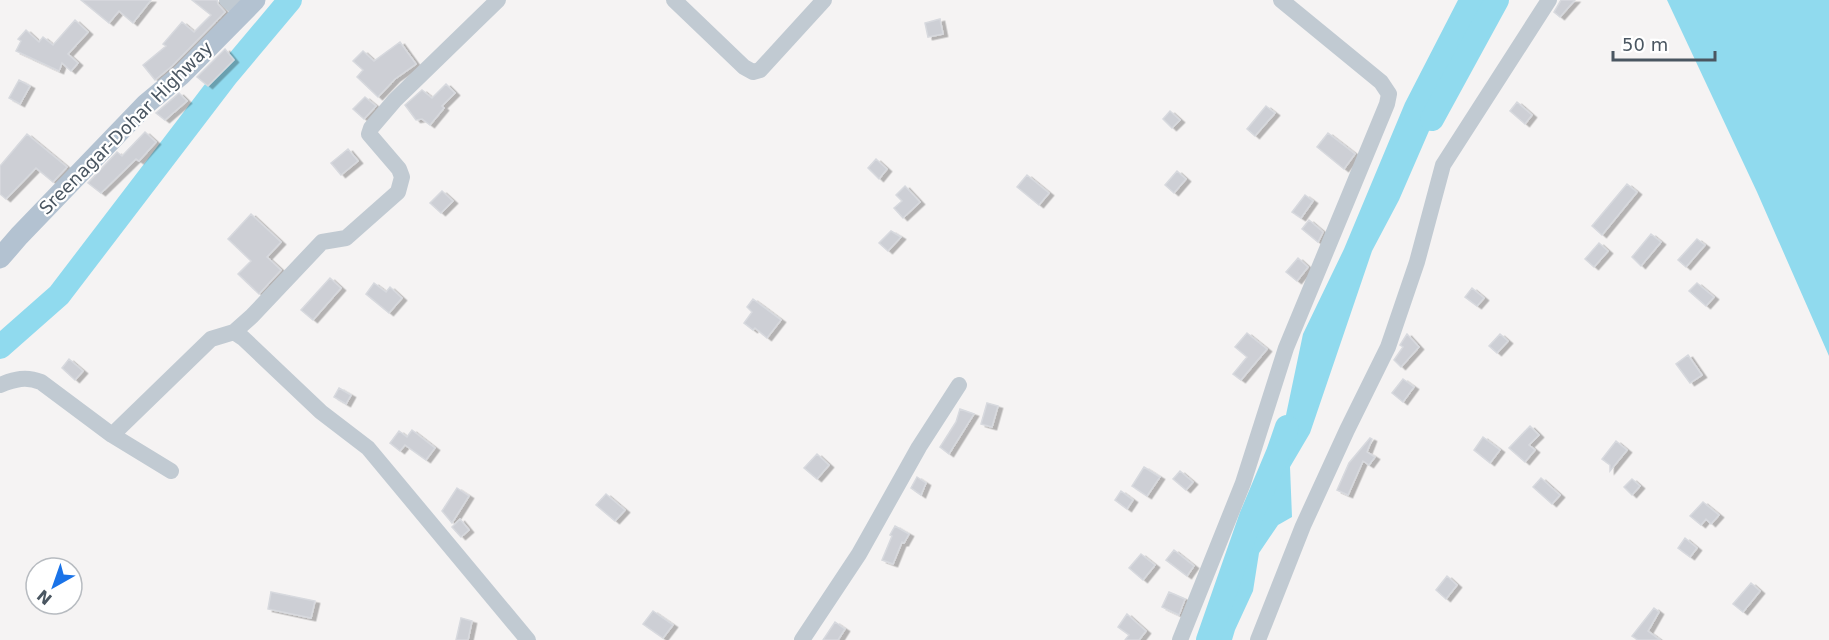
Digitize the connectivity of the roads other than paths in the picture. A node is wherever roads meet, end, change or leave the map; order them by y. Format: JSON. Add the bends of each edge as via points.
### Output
{"nodes":[{"id":1,"x":498,"y":0,"type":"edge"},
{"id":2,"x":674,"y":0,"type":"edge"},
{"id":3,"x":824,"y":0,"type":"edge"},
{"id":4,"x":1281,"y":0,"type":"edge"},
{"id":5,"x":1549,"y":0,"type":"edge"},
{"id":6,"x":242,"y":4,"type":"edge"},
{"id":7,"x":0,"y":258,"type":"edge"},
{"id":8,"x":234,"y":332,"type":"junction"},
{"id":9,"x":0,"y":385,"type":"edge"},
{"id":10,"x":959,"y":385,"type":"dead end"},
{"id":11,"x":112,"y":435,"type":"junction"},
{"id":12,"x":171,"y":471,"type":"dead end"},
{"id":13,"x":528,"y":640,"type":"edge"},
{"id":14,"x":802,"y":640,"type":"edge"},
{"id":15,"x":1180,"y":640,"type":"edge"},
{"id":16,"x":1258,"y":640,"type":"edge"}],
"edges":[{"from":1,"to":8,"type":"street","via":[[371,128],[369,134],[399,169],[402,177],[398,192],[346,238],[322,242]]},
{"from":2,"to":3,"type":"street","via":[[753,72]]},
{"from":4,"to":15,"type":"street","via":[[1381,82],[1389,94],[1286,348],[1243,483]]},
{"from":5,"to":16,"type":"street","via":[[1443,165],[1388,347],[1304,526]]},
{"from":6,"to":7,"type":"main road","name":"Sreenagar-Dohar Highway","via":[[181,75],[146,104]]},
{"from":8,"to":11,"type":"street","via":[[212,339]]},
{"from":8,"to":13,"type":"street","via":[[321,412],[368,448]]},
{"from":9,"to":11,"type":"street","via":[[23,378],[41,382]]},
{"from":10,"to":14,"type":"street","via":[[859,554]]},
{"from":11,"to":12,"type":"street"}]}
